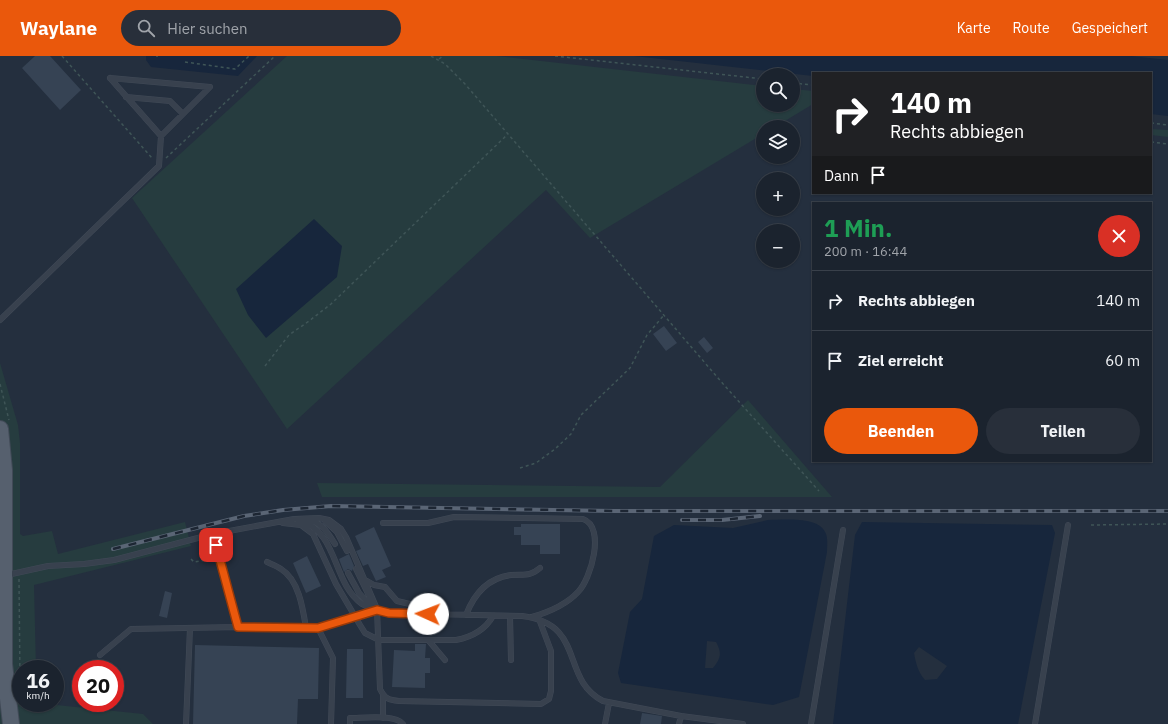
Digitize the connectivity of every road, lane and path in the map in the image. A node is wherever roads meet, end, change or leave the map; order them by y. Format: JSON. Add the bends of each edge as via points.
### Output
{"nodes":[{"id":1,"x":62,"y":56,"type":"edge"},
{"id":2,"x":249,"y":56,"type":"edge"},
{"id":3,"x":275,"y":56,"type":"edge"},
{"id":4,"x":432,"y":56,"type":"edge"},
{"id":5,"x":443,"y":56,"type":"edge"},
{"id":6,"x":555,"y":56,"type":"edge"},
{"id":7,"x":439,"y":59,"type":"junction"},
{"id":8,"x":185,"y":62,"type":"dead end"},
{"id":9,"x":756,"y":78,"type":"edge"},
{"id":10,"x":800,"y":84,"type":"edge"},
{"id":11,"x":812,"y":85,"type":"edge"},
{"id":12,"x":126,"y":97,"type":"junction"},
{"id":13,"x":183,"y":114,"type":"junction"},
{"id":14,"x":1152,"y":123,"type":"edge"},
{"id":15,"x":1168,"y":125,"type":"edge"},
{"id":16,"x":508,"y":134,"type":"junction"},
{"id":17,"x":161,"y":136,"type":"junction"},
{"id":18,"x":1152,"y":142,"type":"edge"},
{"id":19,"x":1168,"y":144,"type":"edge"},
{"id":20,"x":159,"y":166,"type":"junction"},
{"id":21,"x":664,"y":316,"type":"junction"},
{"id":22,"x":0,"y":320,"type":"edge"},
{"id":23,"x":265,"y":366,"type":"dead end"},
{"id":24,"x":0,"y":429,"type":"edge"},
{"id":25,"x":520,"y":468,"type":"dead end"},
{"id":26,"x":819,"y":491,"type":"dead end"},
{"id":27,"x":319,"y":518,"type":"junction"},
{"id":28,"x":294,"y":519,"type":"junction"},
{"id":29,"x":274,"y":522,"type":"junction"},
{"id":30,"x":383,"y":523,"type":"dead end"},
{"id":31,"x":1168,"y":524,"type":"edge"},
{"id":32,"x":1068,"y":525,"type":"dead end"},
{"id":33,"x":1091,"y":525,"type":"dead end"},
{"id":34,"x":843,"y":530,"type":"dead end"},
{"id":35,"x":213,"y":534,"type":"junction"},
{"id":36,"x":335,"y":544,"type":"dead end"},
{"id":37,"x":347,"y":551,"type":"dead end"},
{"id":38,"x":220,"y":557,"type":"junction"},
{"id":39,"x":191,"y":559,"type":"dead end"},
{"id":40,"x":267,"y":562,"type":"dead end"},
{"id":41,"x":540,"y":568,"type":"dead end"},
{"id":42,"x":356,"y":569,"type":"dead end"},
{"id":43,"x":348,"y":573,"type":"dead end"},
{"id":44,"x":4,"y":576,"type":"junction"},
{"id":45,"x":364,"y":577,"type":"junction"},
{"id":46,"x":377,"y":610,"type":"junction"},
{"id":47,"x":454,"y":615,"type":"junction"},
{"id":48,"x":466,"y":615,"type":"junction"},
{"id":49,"x":355,"y":616,"type":"junction"},
{"id":50,"x":493,"y":616,"type":"junction"},
{"id":51,"x":510,"y":616,"type":"junction"},
{"id":52,"x":532,"y":617,"type":"junction"},
{"id":53,"x":539,"y":619,"type":"junction"},
{"id":54,"x":238,"y":627,"type":"junction"},
{"id":55,"x":190,"y":628,"type":"junction"},
{"id":56,"x":306,"y":628,"type":"junction"},
{"id":57,"x":318,"y":628,"type":"junction"},
{"id":58,"x":379,"y":640,"type":"junction"},
{"id":59,"x":429,"y":640,"type":"junction"},
{"id":60,"x":100,"y":655,"type":"dead end"},
{"id":61,"x":445,"y":660,"type":"dead end"},
{"id":62,"x":511,"y":660,"type":"dead end"},
{"id":63,"x":383,"y":695,"type":"junction"},
{"id":64,"x":609,"y":703,"type":"junction"},
{"id":65,"x":681,"y":716,"type":"junction"},
{"id":66,"x":383,"y":718,"type":"junction"},
{"id":67,"x":11,"y":724,"type":"edge"},
{"id":68,"x":186,"y":724,"type":"edge"},
{"id":69,"x":331,"y":724,"type":"edge"},
{"id":70,"x":350,"y":724,"type":"edge"},
{"id":71,"x":403,"y":724,"type":"edge"},
{"id":72,"x":605,"y":724,"type":"edge"},
{"id":73,"x":679,"y":724,"type":"edge"},
{"id":74,"x":743,"y":724,"type":"edge"},
{"id":75,"x":811,"y":724,"type":"edge"},
{"id":76,"x":1035,"y":724,"type":"edge"}],
"edges":[{"from":1,"to":20,"type":"path"},
{"from":2,"to":8,"type":"path","via":[[235,68]]},
{"from":3,"to":20,"type":"path"},
{"from":4,"to":7,"type":"path"},
{"from":5,"to":7,"type":"path"},
{"from":6,"to":9,"type":"path"},
{"from":7,"to":16,"type":"path","via":[[451,69]]},
{"from":10,"to":11,"type":"path"},
{"from":12,"to":13,"type":"lane","via":[[170,101]]},
{"from":12,"to":13,"type":"lane","via":[[110,78],[210,88]]},
{"from":12,"to":17,"type":"lane"},
{"from":13,"to":17,"type":"lane"},
{"from":14,"to":15,"type":"path"},
{"from":16,"to":21,"type":"path"},
{"from":16,"to":23,"type":"path","via":[[331,304],[289,335]]},
{"from":17,"to":20,"type":"lane"},
{"from":18,"to":19,"type":"path"},
{"from":20,"to":22,"type":"lane"},
{"from":21,"to":25,"type":"path","via":[[647,335],[630,368],[581,415],[571,434],[536,463]]},
{"from":21,"to":26,"type":"path"},
{"from":24,"to":44,"type":"main road","via":[[4,470]]},
{"from":27,"to":28,"type":"lane"},
{"from":27,"to":37,"type":"lane","via":[[337,532]]},
{"from":27,"to":45,"type":"lane","via":[[329,520],[341,529]]},
{"from":28,"to":29,"type":"lane"},
{"from":28,"to":36,"type":"lane","via":[[310,520],[321,525]]},
{"from":28,"to":46,"type":"lane","via":[[317,529],[329,546],[352,593],[363,604]]},
{"from":29,"to":35,"type":"lane"},
{"from":29,"to":49,"type":"lane","via":[[301,526],[313,534],[336,584]]},
{"from":30,"to":52,"type":"lane","via":[[428,522],[454,517],[588,521],[595,538],[593,564],[584,586],[570,600],[547,613]]},
{"from":31,"to":33,"type":"path"},
{"from":32,"to":76,"type":"lane"},
{"from":34,"to":75,"type":"lane"},
{"from":35,"to":38,"type":"lane"},
{"from":35,"to":44,"type":"lane","via":[[107,561],[48,566]]},
{"from":38,"to":39,"type":"path","via":[[194,562]]},
{"from":38,"to":54,"type":"lane"},
{"from":40,"to":56,"type":"lane","via":[[282,569],[293,582],[301,601]]},
{"from":41,"to":48,"type":"lane","via":[[532,575],[501,578],[482,587]]},
{"from":42,"to":46,"type":"lane"},
{"from":43,"to":46,"type":"lane","via":[[359,593]]},
{"from":44,"to":67,"type":"main road","via":[[4,664]]},
{"from":45,"to":46,"type":"lane"},
{"from":45,"to":47,"type":"lane","via":[[369,583],[384,587],[397,601]]},
{"from":46,"to":47,"type":"lane","via":[[389,613]]},
{"from":46,"to":49,"type":"lane"},
{"from":46,"to":58,"type":"lane"},
{"from":47,"to":48,"type":"lane"},
{"from":48,"to":50,"type":"lane"},
{"from":49,"to":57,"type":"lane"},
{"from":49,"to":58,"type":"lane","via":[[365,633]]},
{"from":50,"to":51,"type":"lane"},
{"from":50,"to":59,"type":"lane","via":[[483,629],[465,638],[452,641]]},
{"from":51,"to":52,"type":"lane"},
{"from":51,"to":62,"type":"lane"},
{"from":52,"to":53,"type":"lane"},
{"from":53,"to":63,"type":"lane","via":[[552,658],[551,691],[549,699],[541,704],[399,701],[388,700]]},
{"from":53,"to":64,"type":"lane","via":[[559,632],[566,640],[576,671],[587,689],[593,696]]},
{"from":54,"to":55,"type":"lane"},
{"from":54,"to":56,"type":"lane"},
{"from":55,"to":60,"type":"lane","via":[[131,629]]},
{"from":55,"to":68,"type":"lane"},
{"from":56,"to":57,"type":"lane"},
{"from":57,"to":69,"type":"lane","via":[[333,658]]},
{"from":58,"to":59,"type":"lane"},
{"from":58,"to":63,"type":"lane","via":[[378,682]]},
{"from":59,"to":61,"type":"lane"},
{"from":63,"to":66,"type":"lane"},
{"from":64,"to":65,"type":"lane"},
{"from":64,"to":72,"type":"lane"},
{"from":65,"to":73,"type":"lane"},
{"from":65,"to":74,"type":"lane"},
{"from":66,"to":70,"type":"lane","via":[[350,718]]},
{"from":66,"to":71,"type":"lane","via":[[395,718]]}]}
